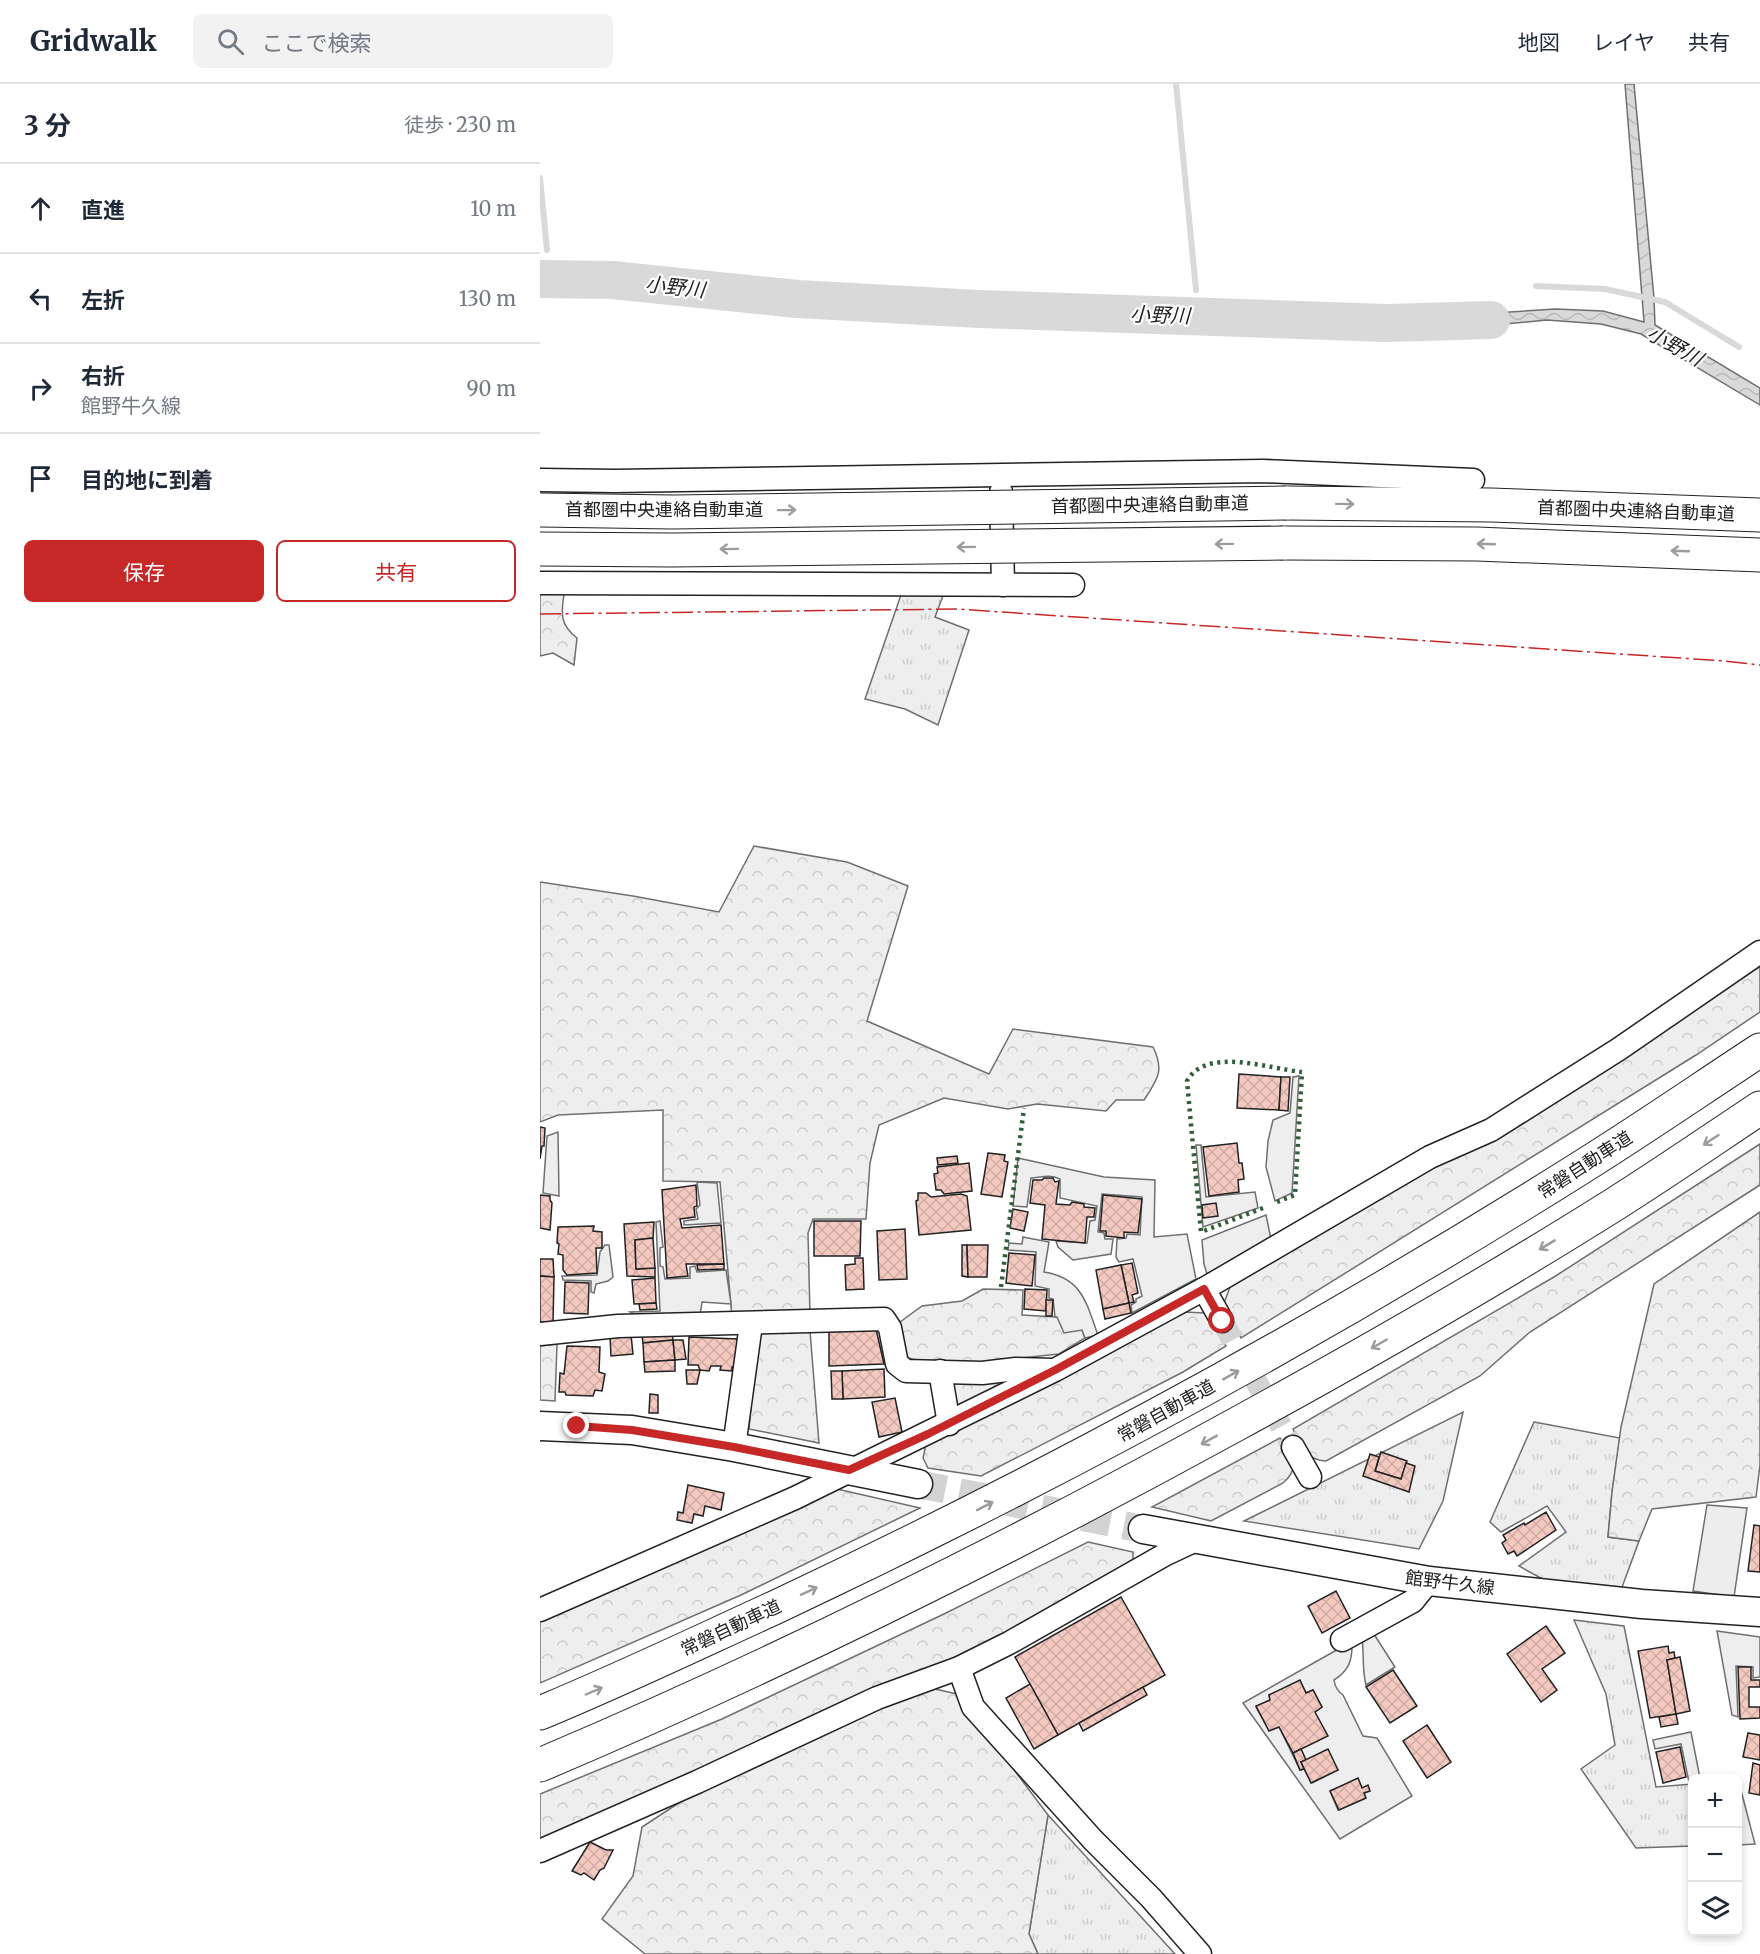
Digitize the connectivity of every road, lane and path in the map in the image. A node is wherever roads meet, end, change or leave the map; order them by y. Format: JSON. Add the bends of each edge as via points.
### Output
{"nodes":[{"id":1,"x":1001,"y":476,"type":"junction"},
{"id":2,"x":540,"y":480,"type":"edge"},
{"id":3,"x":1473,"y":480,"type":"dead end"},
{"id":4,"x":540,"y":510,"type":"edge"},
{"id":5,"x":1760,"y":515,"type":"edge"},
{"id":6,"x":540,"y":549,"type":"edge"},
{"id":7,"x":1760,"y":555,"type":"edge"},
{"id":8,"x":540,"y":583,"type":"edge"},
{"id":9,"x":1003,"y":585,"type":"junction"},
{"id":10,"x":1073,"y":585,"type":"dead end"},
{"id":11,"x":1760,"y":952,"type":"edge"},
{"id":12,"x":1760,"y":1050,"type":"edge"},
{"id":13,"x":1760,"y":1108,"type":"edge"},
{"id":14,"x":1204,"y":1289,"type":"junction"},
{"id":15,"x":1222,"y":1321,"type":"tunnel mouth"},
{"id":16,"x":751,"y":1324,"type":"junction"},
{"id":17,"x":540,"y":1334,"type":"edge"},
{"id":18,"x":1055,"y":1370,"type":"junction"},
{"id":19,"x":940,"y":1371,"type":"junction"},
{"id":20,"x":949,"y":1424,"type":"junction"},
{"id":21,"x":540,"y":1426,"type":"edge"},
{"id":22,"x":734,"y":1447,"type":"junction"},
{"id":23,"x":1293,"y":1447,"type":"tunnel mouth"},
{"id":24,"x":849,"y":1470,"type":"junction"},
{"id":25,"x":1310,"y":1477,"type":"dead end"},
{"id":26,"x":918,"y":1484,"type":"tunnel mouth"},
{"id":27,"x":1143,"y":1529,"type":"tunnel mouth"},
{"id":28,"x":1196,"y":1540,"type":"junction"},
{"id":29,"x":1429,"y":1581,"type":"junction"},
{"id":30,"x":540,"y":1610,"type":"edge"},
{"id":31,"x":1760,"y":1612,"type":"edge"},
{"id":32,"x":1342,"y":1640,"type":"dead end"},
{"id":33,"x":959,"y":1668,"type":"junction"},
{"id":34,"x":540,"y":1713,"type":"edge"},
{"id":35,"x":540,"y":1765,"type":"edge"},
{"id":36,"x":540,"y":1851,"type":"edge"},
{"id":37,"x":1200,"y":1954,"type":"edge"}],
"edges":[{"from":1,"to":2,"type":"street"},
{"from":1,"to":3,"type":"street","via":[[1263,471]]},
{"from":1,"to":9,"type":"street"},
{"from":4,"to":5,"type":"highway","name":"首都圏中央連絡自動車道","one_way":true,"bridge":true,"via":[[672,512],[1286,503]]},
{"from":7,"to":6,"type":"highway","one_way":true,"bridge":true,"via":[[1454,544],[1259,543]]},
{"from":8,"to":9,"type":"street"},
{"from":9,"to":10,"type":"street"},
{"from":11,"to":14,"type":"street","via":[[1619,1050],[1491,1130],[1430,1157]]},
{"from":34,"to":12,"type":"highway","name":"常磐自動車道","one_way":true,"via":[[821,1586],[1132,1430],[1453,1247],[1588,1164]]},
{"from":13,"to":35,"type":"highway","one_way":true,"via":[[1479,1286],[1147,1474],[842,1629]]},
{"from":14,"to":15,"type":"street"},
{"from":14,"to":18,"type":"street"},
{"from":16,"to":17,"type":"street","via":[[618,1326]]},
{"from":16,"to":19,"type":"street","via":[[884,1319],[890,1328],[897,1364],[906,1371]]},
{"from":16,"to":22,"type":"street"},
{"from":18,"to":19,"type":"street"},
{"from":18,"to":20,"type":"street"},
{"from":19,"to":20,"type":"street"},
{"from":20,"to":24,"type":"street"},
{"from":21,"to":22,"type":"main road","via":[[632,1430]]},
{"from":22,"to":24,"type":"main road"},
{"from":23,"to":25,"type":"street"},
{"from":24,"to":26,"type":"main road"},
{"from":24,"to":30,"type":"street","via":[[795,1498]]},
{"from":27,"to":28,"type":"main road","name":"館野牛久線"},
{"from":28,"to":29,"type":"main road","name":"館野牛久線"},
{"from":28,"to":33,"type":"street"},
{"from":29,"to":31,"type":"main road","name":"館野牛久線"},
{"from":29,"to":32,"type":"street","via":[[1413,1601]]},
{"from":33,"to":36,"type":"street","via":[[877,1698]]},
{"from":33,"to":37,"type":"street","via":[[973,1707]]}]}
